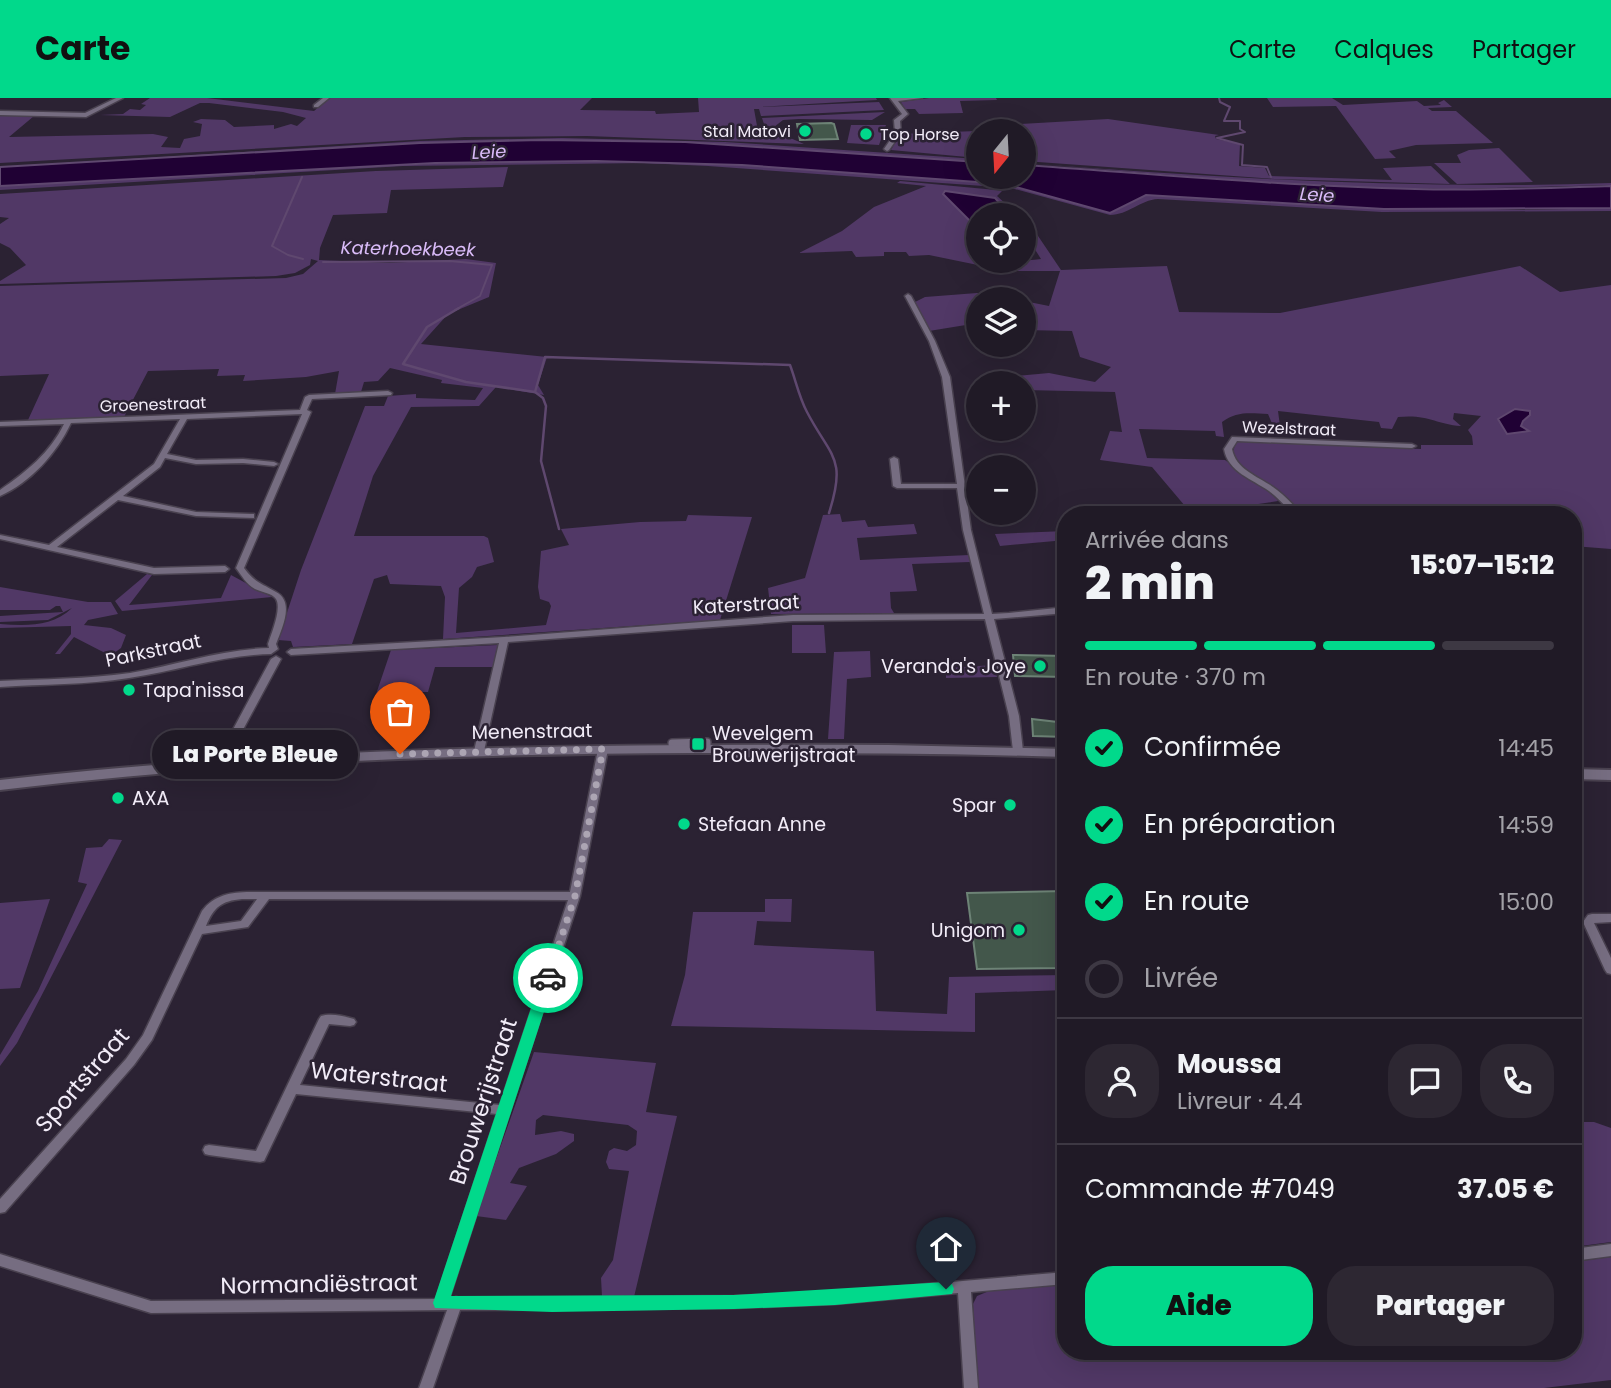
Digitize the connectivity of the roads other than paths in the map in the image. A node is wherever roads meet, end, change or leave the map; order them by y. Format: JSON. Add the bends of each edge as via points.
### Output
{"nodes":[{"id":1,"x":120,"y":98,"type":"edge"},
{"id":2,"x":326,"y":98,"type":"edge"},
{"id":3,"x":919,"y":98,"type":"edge"},
{"id":4,"x":894,"y":99,"type":"edge"},
{"id":5,"x":316,"y":106,"type":"dead end"},
{"id":6,"x":0,"y":113,"type":"edge"},
{"id":7,"x":887,"y":149,"type":"dead end"},
{"id":8,"x":908,"y":296,"type":"dead end"},
{"id":9,"x":388,"y":393,"type":"dead end"},
{"id":10,"x":305,"y":411,"type":"junction"},
{"id":11,"x":184,"y":418,"type":"junction"},
{"id":12,"x":68,"y":422,"type":"junction"},
{"id":13,"x":0,"y":424,"type":"edge"},
{"id":14,"x":1412,"y":446,"type":"dead end"},
{"id":15,"x":164,"y":456,"type":"junction"},
{"id":16,"x":894,"y":459,"type":"dead end"},
{"id":17,"x":274,"y":464,"type":"dead end"},
{"id":18,"x":961,"y":486,"type":"junction"},
{"id":19,"x":0,"y":494,"type":"edge"},
{"id":20,"x":117,"y":497,"type":"junction"},
{"id":21,"x":1289,"y":506,"type":"edge"},
{"id":22,"x":251,"y":516,"type":"dead end"},
{"id":23,"x":0,"y":537,"type":"edge"},
{"id":24,"x":51,"y":548,"type":"junction"},
{"id":25,"x":225,"y":569,"type":"dead end"},
{"id":26,"x":1057,"y":611,"type":"edge"},
{"id":27,"x":990,"y":616,"type":"junction"},
{"id":28,"x":504,"y":640,"type":"junction"},
{"id":29,"x":274,"y":653,"type":"junction"},
{"id":30,"x":0,"y":684,"type":"edge"},
{"id":31,"x":603,"y":749,"type":"junction"},
{"id":32,"x":479,"y":751,"type":"junction"},
{"id":33,"x":1018,"y":751,"type":"junction"},
{"id":34,"x":1057,"y":753,"type":"edge"},
{"id":35,"x":220,"y":763,"type":"junction"},
{"id":36,"x":1582,"y":774,"type":"edge"},
{"id":37,"x":1611,"y":775,"type":"edge"},
{"id":38,"x":0,"y":785,"type":"edge"},
{"id":39,"x":266,"y":895,"type":"junction"},
{"id":40,"x":575,"y":896,"type":"junction"},
{"id":41,"x":1611,"y":918,"type":"edge"},
{"id":42,"x":198,"y":931,"type":"junction"},
{"id":43,"x":1611,"y":970,"type":"edge"},
{"id":44,"x":350,"y":1022,"type":"dead end"},
{"id":45,"x":292,"y":1089,"type":"junction"},
{"id":46,"x":504,"y":1110,"type":"junction"},
{"id":47,"x":209,"y":1150,"type":"dead end"},
{"id":48,"x":0,"y":1208,"type":"edge"},
{"id":49,"x":1611,"y":1250,"type":"edge"},
{"id":50,"x":1582,"y":1254,"type":"edge"},
{"id":51,"x":0,"y":1260,"type":"edge"},
{"id":52,"x":1057,"y":1279,"type":"edge"},
{"id":53,"x":964,"y":1287,"type":"junction"},
{"id":54,"x":441,"y":1303,"type":"junction"},
{"id":55,"x":456,"y":1303,"type":"junction"},
{"id":56,"x":426,"y":1388,"type":"edge"},
{"id":57,"x":971,"y":1388,"type":"edge"}],
"edges":[{"from":1,"to":6,"type":"street","via":[[86,116]]},
{"from":2,"to":5,"type":"street"},
{"from":3,"to":4,"type":"street"},
{"from":4,"to":7,"type":"street","via":[[905,114],[897,120],[898,133]]},
{"from":8,"to":18,"type":"street","via":[[946,377]]},
{"from":9,"to":10,"type":"street","via":[[309,397]]},
{"from":10,"to":11,"type":"street","name":"Groenestraat"},
{"from":10,"to":29,"type":"street","via":[[307,416],[240,568],[250,581],[283,604],[272,644]]},
{"from":11,"to":12,"type":"street","name":"Groenestraat"},
{"from":11,"to":15,"type":"street"},
{"from":12,"to":13,"type":"street","name":"Groenestraat"},
{"from":12,"to":19,"type":"street","via":[[48,456]]},
{"from":14,"to":21,"type":"street","name":"Wezelstraat","via":[[1235,439],[1228,449],[1231,460]]},
{"from":15,"to":17,"type":"street","via":[[196,462]]},
{"from":15,"to":20,"type":"street"},
{"from":16,"to":18,"type":"street","via":[[897,486]]},
{"from":18,"to":27,"type":"street","via":[[967,530]]},
{"from":20,"to":22,"type":"street","via":[[196,514]]},
{"from":20,"to":24,"type":"street"},
{"from":23,"to":24,"type":"street"},
{"from":24,"to":25,"type":"street","via":[[154,571]]},
{"from":26,"to":27,"type":"street","name":"Katerstraat"},
{"from":27,"to":28,"type":"street","name":"Katerstraat","via":[[793,618]]},
{"from":27,"to":33,"type":"street"},
{"from":28,"to":29,"type":"street","name":"Katerstraat","via":[[291,652],[286,658]]},
{"from":28,"to":32,"type":"street"},
{"from":29,"to":30,"type":"street","name":"Parkstraat","via":[[216,654],[102,679]]},
{"from":29,"to":35,"type":"street"},
{"from":31,"to":32,"type":"main road","name":"Menenstraat"},
{"from":31,"to":33,"type":"main road","name":"Menenstraat"},
{"from":31,"to":40,"type":"street","name":"Brouwerijstraat"},
{"from":32,"to":35,"type":"main road","name":"Menenstraat"},
{"from":33,"to":34,"type":"main road","name":"Menenstraat"},
{"from":35,"to":38,"type":"main road","name":"Menenstraat"},
{"from":36,"to":37,"type":"main road"},
{"from":39,"to":40,"type":"street","name":"Sportstraat"},
{"from":39,"to":42,"type":"street","via":[[244,924]]},
{"from":39,"to":42,"type":"street","name":"Sportstraat","via":[[215,900]]},
{"from":40,"to":46,"type":"street","name":"Brouwerijstraat"},
{"from":41,"to":43,"type":"street","via":[[1588,922]]},
{"from":42,"to":48,"type":"street","name":"Sportstraat","via":[[148,1037]]},
{"from":44,"to":45,"type":"street","name":"Waterstraat","via":[[325,1019]]},
{"from":45,"to":46,"type":"street","name":"Waterstraat"},
{"from":45,"to":47,"type":"street","name":"Waterstraat","via":[[260,1157]]},
{"from":46,"to":54,"type":"street","name":"Brouwerijstraat"},
{"from":49,"to":50,"type":"street"},
{"from":51,"to":54,"type":"street","name":"Normandiëstraat","via":[[151,1307]]},
{"from":52,"to":53,"type":"street","name":"Normandiëstraat"},
{"from":53,"to":55,"type":"street","name":"Normandiëstraat","via":[[734,1302]]},
{"from":53,"to":57,"type":"street"},
{"from":54,"to":55,"type":"street","name":"Normandiëstraat"},
{"from":55,"to":56,"type":"street"}]}
